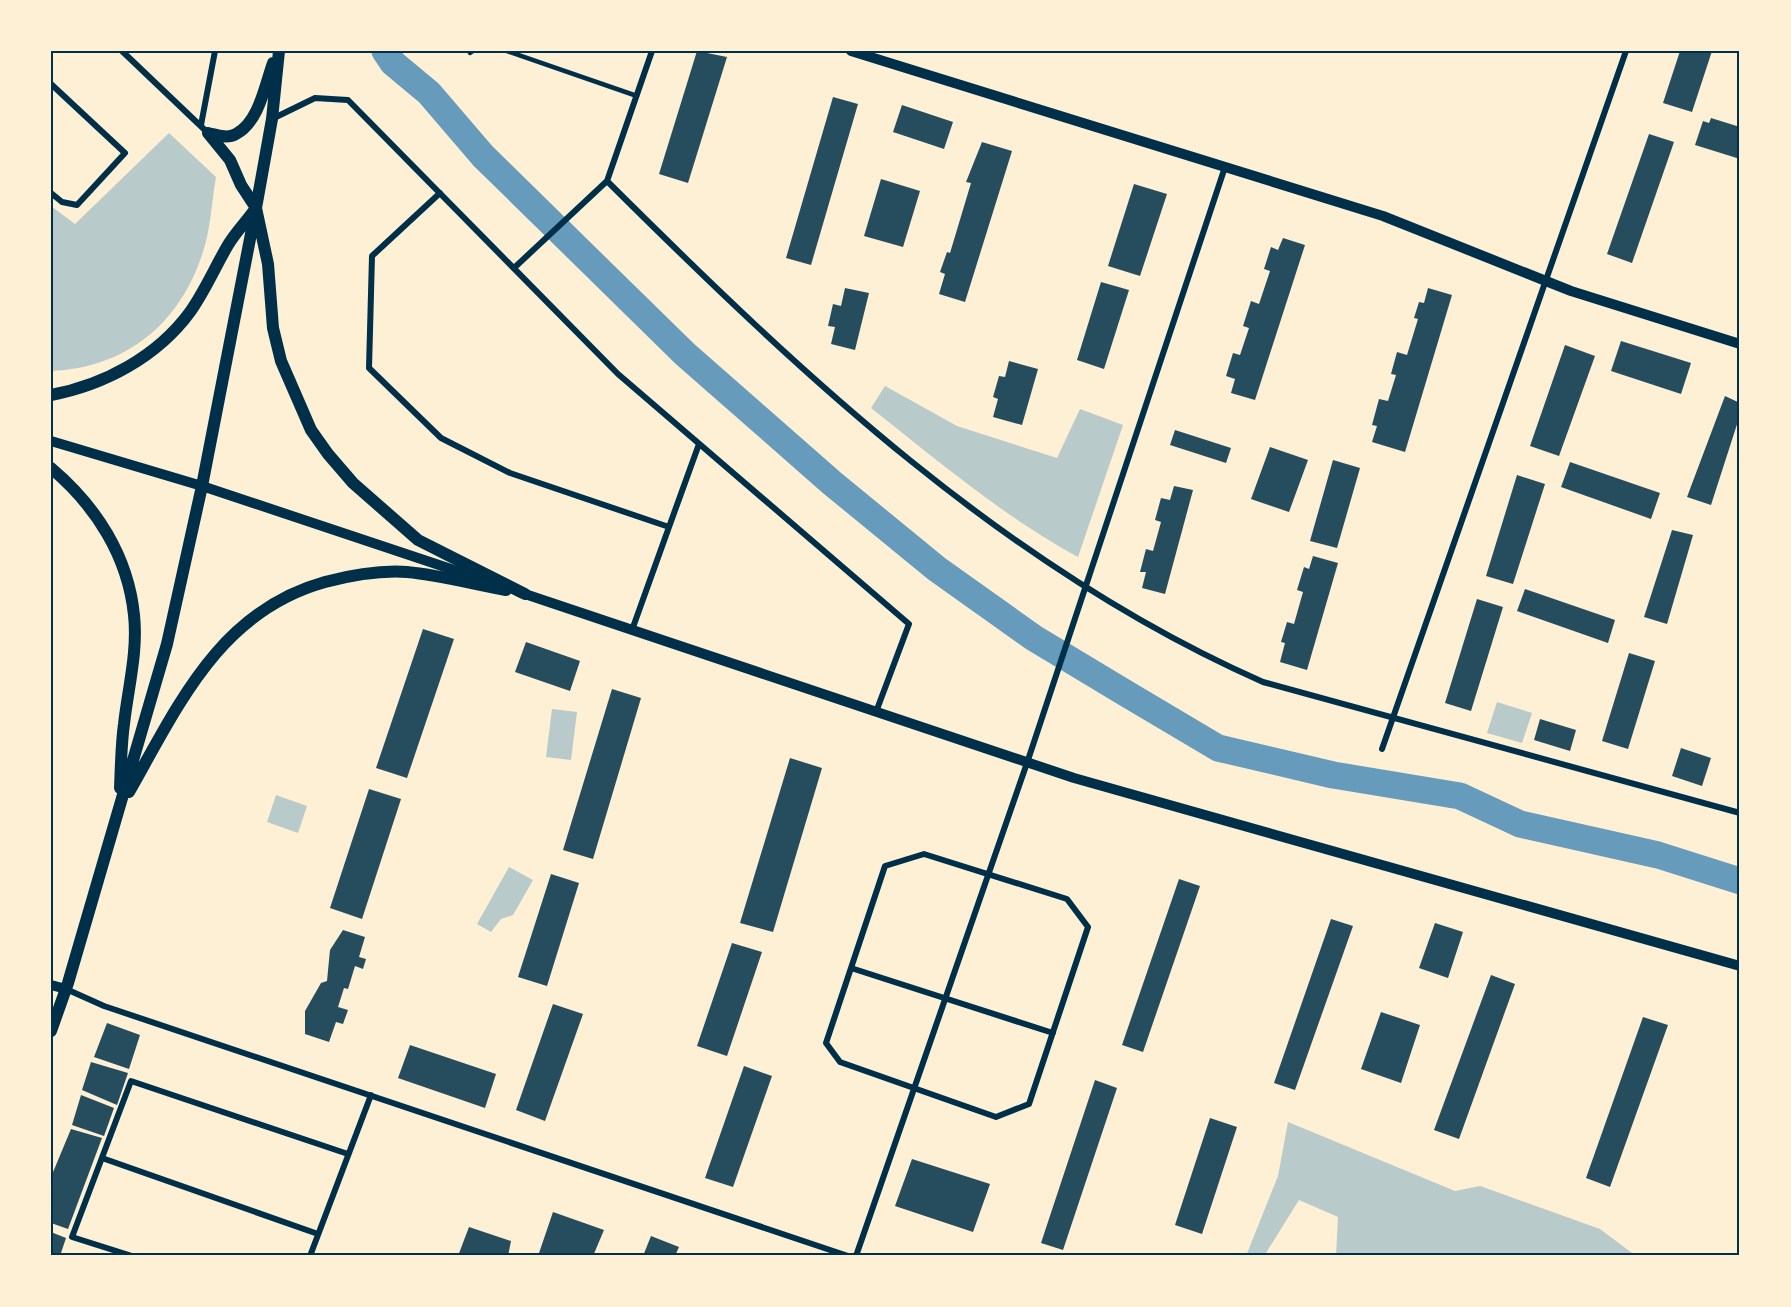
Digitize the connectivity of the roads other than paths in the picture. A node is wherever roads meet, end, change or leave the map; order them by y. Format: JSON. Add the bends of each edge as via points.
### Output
{"nodes":[{"id":1,"x":122,"y":51,"type":"edge"},
{"id":2,"x":215,"y":51,"type":"edge"},
{"id":3,"x":278,"y":51,"type":"edge"},
{"id":4,"x":507,"y":51,"type":"edge"},
{"id":5,"x":652,"y":51,"type":"edge"},
{"id":6,"x":851,"y":51,"type":"edge"},
{"id":7,"x":1626,"y":51,"type":"edge"},
{"id":8,"x":886,"y":56,"type":"edge"},
{"id":9,"x":51,"y":84,"type":"edge"},
{"id":10,"x":637,"y":96,"type":"junction"},
{"id":11,"x":272,"y":119,"type":"junction"},
{"id":12,"x":204,"y":129,"type":"junction"},
{"id":13,"x":1225,"y":166,"type":"junction"},
{"id":14,"x":607,"y":181,"type":"junction"},
{"id":15,"x":51,"y":193,"type":"edge"},
{"id":16,"x":440,"y":193,"type":"junction"},
{"id":17,"x":256,"y":208,"type":"junction"},
{"id":18,"x":514,"y":268,"type":"junction"},
{"id":19,"x":1546,"y":281,"type":"junction"},
{"id":20,"x":1740,"y":344,"type":"edge"},
{"id":21,"x":51,"y":395,"type":"edge"},
{"id":22,"x":51,"y":441,"type":"edge"},
{"id":23,"x":699,"y":444,"type":"junction"},
{"id":24,"x":51,"y":468,"type":"edge"},
{"id":25,"x":202,"y":486,"type":"junction"},
{"id":26,"x":669,"y":527,"type":"junction"},
{"id":27,"x":1085,"y":587,"type":"junction"},
{"id":28,"x":525,"y":594,"type":"junction"},
{"id":29,"x":632,"y":630,"type":"junction"},
{"id":30,"x":876,"y":712,"type":"junction"},
{"id":31,"x":1393,"y":717,"type":"junction"},
{"id":32,"x":1382,"y":749,"type":"dead end"},
{"id":33,"x":1027,"y":763,"type":"junction"},
{"id":34,"x":118,"y":810,"type":"junction"},
{"id":35,"x":1740,"y":813,"type":"edge"},
{"id":36,"x":988,"y":874,"type":"junction"},
{"id":37,"x":1740,"y":966,"type":"edge"},
{"id":38,"x":850,"y":968,"type":"junction"},
{"id":39,"x":51,"y":985,"type":"edge"},
{"id":40,"x":66,"y":989,"type":"junction"},
{"id":41,"x":945,"y":998,"type":"junction"},
{"id":42,"x":51,"y":1031,"type":"edge"},
{"id":43,"x":1053,"y":1033,"type":"junction"},
{"id":44,"x":914,"y":1088,"type":"junction"},
{"id":45,"x":371,"y":1095,"type":"junction"},
{"id":46,"x":348,"y":1154,"type":"junction"},
{"id":47,"x":102,"y":1158,"type":"junction"},
{"id":48,"x":318,"y":1234,"type":"junction"},
{"id":49,"x":132,"y":1256,"type":"edge"},
{"id":50,"x":310,"y":1256,"type":"edge"},
{"id":51,"x":848,"y":1256,"type":"edge"},
{"id":52,"x":856,"y":1256,"type":"edge"}],
"edges":[{"from":1,"to":12,"type":"street"},
{"from":2,"to":12,"type":"street"},
{"from":3,"to":11,"type":"main road"},
{"from":3,"to":12,"type":"main road","via":[[248,123],[236,134],[224,137]]},
{"from":4,"to":10,"type":"lane"},
{"from":5,"to":10,"type":"street"},
{"from":6,"to":8,"type":"street"},
{"from":7,"to":19,"type":"street"},
{"from":8,"to":13,"type":"street"},
{"from":9,"to":15,"type":"street","via":[[125,153],[78,205],[62,202]]},
{"from":10,"to":14,"type":"street"},
{"from":11,"to":16,"type":"street","via":[[315,98],[348,100]]},
{"from":11,"to":17,"type":"main road"},
{"from":12,"to":17,"type":"main road","via":[[230,160]]},
{"from":13,"to":19,"type":"street","via":[[1383,216]]},
{"from":13,"to":27,"type":"street"},
{"from":14,"to":18,"type":"street"},
{"from":14,"to":27,"type":"street","via":[[695,268],[879,435],[957,498]]},
{"from":16,"to":18,"type":"street"},
{"from":16,"to":26,"type":"street","via":[[372,256],[369,368],[441,438],[510,473]]},
{"from":17,"to":21,"type":"main road","via":[[229,243],[189,314],[165,339],[114,375],[84,388]]},
{"from":17,"to":25,"type":"main road"},
{"from":17,"to":28,"type":"main road","via":[[281,361],[311,430],[327,454],[379,508],[418,540]]},
{"from":18,"to":23,"type":"street","via":[[618,374]]},
{"from":19,"to":20,"type":"street"},
{"from":19,"to":31,"type":"street"},
{"from":22,"to":25,"type":"street"},
{"from":23,"to":26,"type":"street"},
{"from":23,"to":30,"type":"street","via":[[909,624]]},
{"from":24,"to":34,"type":"main road","via":[[96,515],[114,544],[126,575],[134,616],[135,653],[123,725]]},
{"from":25,"to":28,"type":"street"},
{"from":25,"to":34,"type":"main road","via":[[167,645]]},
{"from":26,"to":29,"type":"street"},
{"from":27,"to":31,"type":"street","via":[[1209,658],[1263,682]]},
{"from":27,"to":33,"type":"street"},
{"from":28,"to":29,"type":"street"},
{"from":28,"to":34,"type":"main road","via":[[428,575],[375,572],[344,577],[284,596],[230,636],[211,657],[179,702]]},
{"from":29,"to":30,"type":"street"},
{"from":30,"to":33,"type":"street"},
{"from":31,"to":32,"type":"street"},
{"from":31,"to":35,"type":"street"},
{"from":33,"to":36,"type":"street"},
{"from":33,"to":37,"type":"street"},
{"from":34,"to":40,"type":"main road"},
{"from":36,"to":38,"type":"street","via":[[924,854],[885,866]]},
{"from":36,"to":41,"type":"street"},
{"from":36,"to":43,"type":"street","via":[[1067,899],[1088,927]]},
{"from":38,"to":41,"type":"street"},
{"from":38,"to":44,"type":"street","via":[[826,1043],[840,1062]]},
{"from":39,"to":40,"type":"street"},
{"from":40,"to":42,"type":"main road"},
{"from":40,"to":45,"type":"street","via":[[104,1006]]},
{"from":41,"to":43,"type":"street"},
{"from":41,"to":44,"type":"street"},
{"from":43,"to":44,"type":"street","via":[[1029,1104],[996,1117]]},
{"from":44,"to":52,"type":"street"},
{"from":45,"to":46,"type":"street"},
{"from":45,"to":51,"type":"street"},
{"from":46,"to":47,"type":"street","via":[[131,1081]]},
{"from":46,"to":48,"type":"street"},
{"from":47,"to":48,"type":"street"},
{"from":47,"to":49,"type":"street","via":[[72,1237]]},
{"from":48,"to":50,"type":"street"}]}
